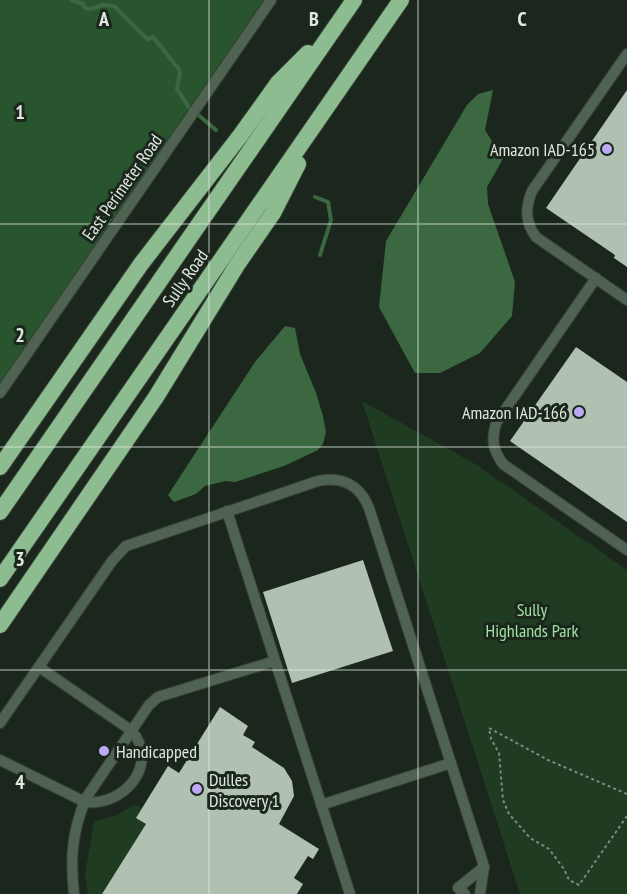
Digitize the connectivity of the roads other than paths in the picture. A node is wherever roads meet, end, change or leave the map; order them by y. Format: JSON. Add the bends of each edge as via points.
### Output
{"nodes":[{"id":1,"x":272,"y":0,"type":"edge"},
{"id":2,"x":354,"y":0,"type":"edge"},
{"id":3,"x":401,"y":0,"type":"edge"},
{"id":4,"x":337,"y":25,"type":"junction"},
{"id":5,"x":627,"y":54,"type":"edge"},
{"id":6,"x":330,"y":102,"type":"junction"},
{"id":7,"x":596,"y":278,"type":"junction"},
{"id":8,"x":627,"y":300,"type":"edge"},
{"id":9,"x":0,"y":393,"type":"edge"},
{"id":10,"x":0,"y":466,"type":"edge"},
{"id":11,"x":227,"y":511,"type":"junction"},
{"id":12,"x":0,"y":512,"type":"edge"},
{"id":13,"x":627,"y":550,"type":"edge"},
{"id":14,"x":0,"y":579,"type":"edge"},
{"id":15,"x":0,"y":624,"type":"edge"},
{"id":16,"x":275,"y":661,"type":"junction"},
{"id":17,"x":39,"y":667,"type":"junction"},
{"id":18,"x":0,"y":723,"type":"edge"},
{"id":19,"x":132,"y":731,"type":"junction"},
{"id":20,"x":0,"y":760,"type":"edge"},
{"id":21,"x":451,"y":763,"type":"junction"},
{"id":22,"x":85,"y":802,"type":"junction"},
{"id":23,"x":321,"y":805,"type":"junction"},
{"id":24,"x":484,"y":867,"type":"junction"},
{"id":25,"x":74,"y":894,"type":"edge"},
{"id":26,"x":350,"y":894,"type":"edge"},
{"id":27,"x":465,"y":894,"type":"edge"},
{"id":28,"x":471,"y":894,"type":"edge"},
{"id":29,"x":480,"y":894,"type":"edge"}],
"edges":[{"from":1,"to":9,"type":"lane","name":"East Perimeter Road"},
{"from":2,"to":4,"type":"highway","name":"Sully Road"},
{"from":3,"to":6,"type":"highway","name":"Sully Road"},
{"from":4,"to":10,"type":"highway","via":[[278,83],[127,283]]},
{"from":4,"to":12,"type":"highway","name":"Sully Road"},
{"from":5,"to":7,"type":"lane","via":[[532,191],[527,204],[528,223],[536,237]]},
{"from":6,"to":14,"type":"highway","name":"Sully Road"},
{"from":6,"to":15,"type":"highway","via":[[273,213],[139,424]]},
{"from":7,"to":8,"type":"lane"},
{"from":7,"to":13,"type":"lane","via":[[496,423],[492,437],[494,451],[503,464]]},
{"from":11,"to":16,"type":"lane"},
{"from":11,"to":17,"type":"lane","via":[[126,546]]},
{"from":11,"to":21,"type":"lane","via":[[325,480],[345,482],[360,491],[369,508]]},
{"from":16,"to":19,"type":"lane","via":[[158,697]]},
{"from":16,"to":23,"type":"lane"},
{"from":17,"to":18,"type":"lane"},
{"from":17,"to":19,"type":"lane"},
{"from":19,"to":22,"type":"lane"},
{"from":19,"to":22,"type":"lane","via":[[141,752],[133,783],[110,801]]},
{"from":20,"to":22,"type":"lane"},
{"from":21,"to":23,"type":"lane"},
{"from":21,"to":24,"type":"lane"},
{"from":22,"to":25,"type":"lane","via":[[72,849]]},
{"from":23,"to":26,"type":"lane"},
{"from":24,"to":27,"type":"lane","via":[[458,888]]},
{"from":24,"to":28,"type":"lane"},
{"from":24,"to":29,"type":"lane"}]}
